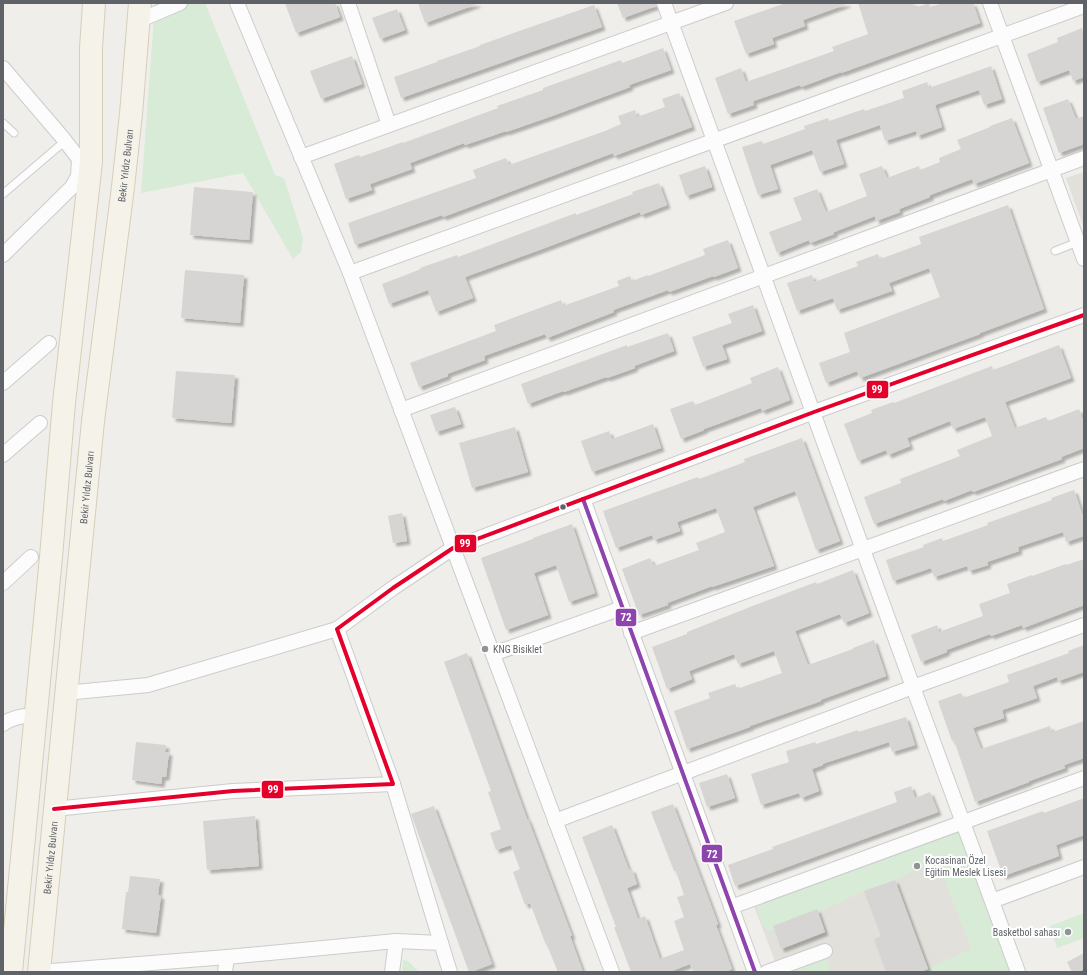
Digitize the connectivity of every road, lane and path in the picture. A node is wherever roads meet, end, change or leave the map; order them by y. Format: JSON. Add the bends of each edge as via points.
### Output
{"nodes":[{"id":1,"x":94,"y":3,"type":"edge"},
{"id":2,"x":180,"y":3,"type":"edge"},
{"id":3,"x":237,"y":3,"type":"edge"},
{"id":4,"x":349,"y":3,"type":"edge"},
{"id":5,"x":664,"y":3,"type":"edge"},
{"id":6,"x":726,"y":3,"type":"edge"},
{"id":7,"x":990,"y":3,"type":"edge"},
{"id":8,"x":1084,"y":6,"type":"edge"},
{"id":9,"x":139,"y":12,"type":"edge"},
{"id":10,"x":671,"y":23,"type":"junction"},
{"id":11,"x":1002,"y":36,"type":"junction"},
{"id":12,"x":3,"y":68,"type":"edge"},
{"id":13,"x":3,"y":123,"type":"edge"},
{"id":14,"x":389,"y":125,"type":"junction"},
{"id":15,"x":14,"y":133,"type":"dead end"},
{"id":16,"x":65,"y":141,"type":"junction"},
{"id":17,"x":715,"y":141,"type":"junction"},
{"id":18,"x":301,"y":156,"type":"junction"},
{"id":19,"x":1084,"y":158,"type":"edge"},
{"id":20,"x":85,"y":160,"type":"junction"},
{"id":21,"x":1052,"y":170,"type":"junction"},
{"id":22,"x":3,"y":194,"type":"edge"},
{"id":23,"x":1078,"y":242,"type":"junction"},
{"id":24,"x":1054,"y":251,"type":"dead end"},
{"id":25,"x":3,"y":255,"type":"edge"},
{"id":26,"x":1084,"y":259,"type":"edge"},
{"id":27,"x":350,"y":273,"type":"junction"},
{"id":28,"x":764,"y":276,"type":"junction"},
{"id":29,"x":1084,"y":314,"type":"edge"},
{"id":30,"x":49,"y":343,"type":"dead end"},
{"id":31,"x":3,"y":383,"type":"edge"},
{"id":32,"x":401,"y":410,"type":"junction"},
{"id":33,"x":814,"y":412,"type":"junction"},
{"id":34,"x":40,"y":423,"type":"dead end"},
{"id":35,"x":3,"y":455,"type":"edge"},
{"id":36,"x":1084,"y":469,"type":"edge"},
{"id":37,"x":583,"y":499,"type":"junction"},
{"id":38,"x":453,"y":548,"type":"junction"},
{"id":39,"x":863,"y":549,"type":"junction"},
{"id":40,"x":31,"y":557,"type":"dead end"},
{"id":41,"x":3,"y":583,"type":"edge"},
{"id":42,"x":622,"y":608,"type":"junction"},
{"id":43,"x":1084,"y":625,"type":"edge"},
{"id":44,"x":337,"y":629,"type":"junction"},
{"id":45,"x":631,"y":633,"type":"junction"},
{"id":46,"x":493,"y":654,"type":"junction"},
{"id":47,"x":913,"y":687,"type":"junction"},
{"id":48,"x":65,"y":693,"type":"junction"},
{"id":49,"x":36,"y":716,"type":"junction"},
{"id":50,"x":3,"y":724,"type":"edge"},
{"id":51,"x":682,"y":773,"type":"junction"},
{"id":52,"x":1084,"y":778,"type":"edge"},
{"id":53,"x":393,"y":784,"type":"junction"},
{"id":54,"x":54,"y":809,"type":"junction"},
{"id":55,"x":556,"y":820,"type":"junction"},
{"id":56,"x":963,"y":823,"type":"junction"},
{"id":57,"x":1084,"y":867,"type":"edge"},
{"id":58,"x":992,"y":901,"type":"junction"},
{"id":59,"x":731,"y":907,"type":"junction"},
{"id":60,"x":396,"y":941,"type":"junction"},
{"id":61,"x":441,"y":943,"type":"junction"},
{"id":62,"x":825,"y":951,"type":"dead end"},
{"id":63,"x":227,"y":956,"type":"junction"},
{"id":64,"x":11,"y":972,"type":"edge"},
{"id":65,"x":38,"y":972,"type":"edge"},
{"id":66,"x":225,"y":972,"type":"edge"},
{"id":67,"x":392,"y":972,"type":"edge"},
{"id":68,"x":450,"y":972,"type":"edge"},
{"id":69,"x":612,"y":972,"type":"edge"},
{"id":70,"x":755,"y":972,"type":"edge"},
{"id":71,"x":767,"y":972,"type":"edge"},
{"id":72,"x":1018,"y":972,"type":"edge"}],
"edges":[{"from":1,"to":20,"type":"main road"},
{"from":2,"to":9,"type":"street"},
{"from":3,"to":18,"type":"street"},
{"from":4,"to":14,"type":"street"},
{"from":5,"to":10,"type":"street"},
{"from":6,"to":10,"type":"street"},
{"from":7,"to":11,"type":"street"},
{"from":8,"to":11,"type":"street"},
{"from":9,"to":48,"type":"main road","name":"Bekir Yıldız Bulvarı","via":[[131,114],[93,421]]},
{"from":10,"to":14,"type":"street"},
{"from":10,"to":17,"type":"street"},
{"from":11,"to":17,"type":"street"},
{"from":11,"to":21,"type":"street"},
{"from":12,"to":16,"type":"street"},
{"from":13,"to":15,"type":"lane"},
{"from":14,"to":18,"type":"street"},
{"from":16,"to":20,"type":"street"},
{"from":16,"to":22,"type":"lane"},
{"from":17,"to":27,"type":"street"},
{"from":17,"to":28,"type":"street"},
{"from":18,"to":27,"type":"street"},
{"from":19,"to":21,"type":"street"},
{"from":20,"to":25,"type":"street","via":[[72,187]]},
{"from":20,"to":49,"type":"main road"},
{"from":21,"to":23,"type":"street"},
{"from":21,"to":28,"type":"street"},
{"from":23,"to":24,"type":"lane"},
{"from":23,"to":26,"type":"street"},
{"from":27,"to":32,"type":"street"},
{"from":28,"to":32,"type":"street"},
{"from":28,"to":33,"type":"street"},
{"from":29,"to":33,"type":"street"},
{"from":30,"to":31,"type":"street"},
{"from":32,"to":38,"type":"street"},
{"from":33,"to":37,"type":"street"},
{"from":33,"to":39,"type":"street"},
{"from":34,"to":35,"type":"street"},
{"from":36,"to":39,"type":"street"},
{"from":37,"to":38,"type":"street"},
{"from":37,"to":42,"type":"street"},
{"from":38,"to":44,"type":"street"},
{"from":38,"to":46,"type":"street"},
{"from":39,"to":45,"type":"street"},
{"from":39,"to":47,"type":"street"},
{"from":40,"to":41,"type":"street"},
{"from":42,"to":45,"type":"street"},
{"from":42,"to":46,"type":"street"},
{"from":43,"to":47,"type":"street"},
{"from":44,"to":48,"type":"street","via":[[148,684]]},
{"from":44,"to":53,"type":"street"},
{"from":45,"to":51,"type":"street"},
{"from":46,"to":55,"type":"street"},
{"from":47,"to":51,"type":"street"},
{"from":47,"to":56,"type":"street"},
{"from":48,"to":54,"type":"main road","name":"Bekir Yıldız Bulvarı"},
{"from":49,"to":50,"type":"street","via":[[21,716]]},
{"from":49,"to":64,"type":"main road"},
{"from":51,"to":55,"type":"street"},
{"from":51,"to":59,"type":"street"},
{"from":52,"to":56,"type":"street"},
{"from":53,"to":54,"type":"street","via":[[233,791]]},
{"from":53,"to":61,"type":"street"},
{"from":54,"to":65,"type":"main road","name":"Bekir Yıldız Bulvarı"},
{"from":55,"to":69,"type":"street"},
{"from":56,"to":58,"type":"street"},
{"from":56,"to":59,"type":"street"},
{"from":57,"to":58,"type":"street"},
{"from":58,"to":72,"type":"street"},
{"from":59,"to":70,"type":"street"},
{"from":60,"to":61,"type":"street"},
{"from":60,"to":63,"type":"street"},
{"from":60,"to":67,"type":"street"},
{"from":61,"to":68,"type":"street"},
{"from":62,"to":71,"type":"street"},
{"from":63,"to":65,"type":"street"},
{"from":63,"to":66,"type":"street"}]}
